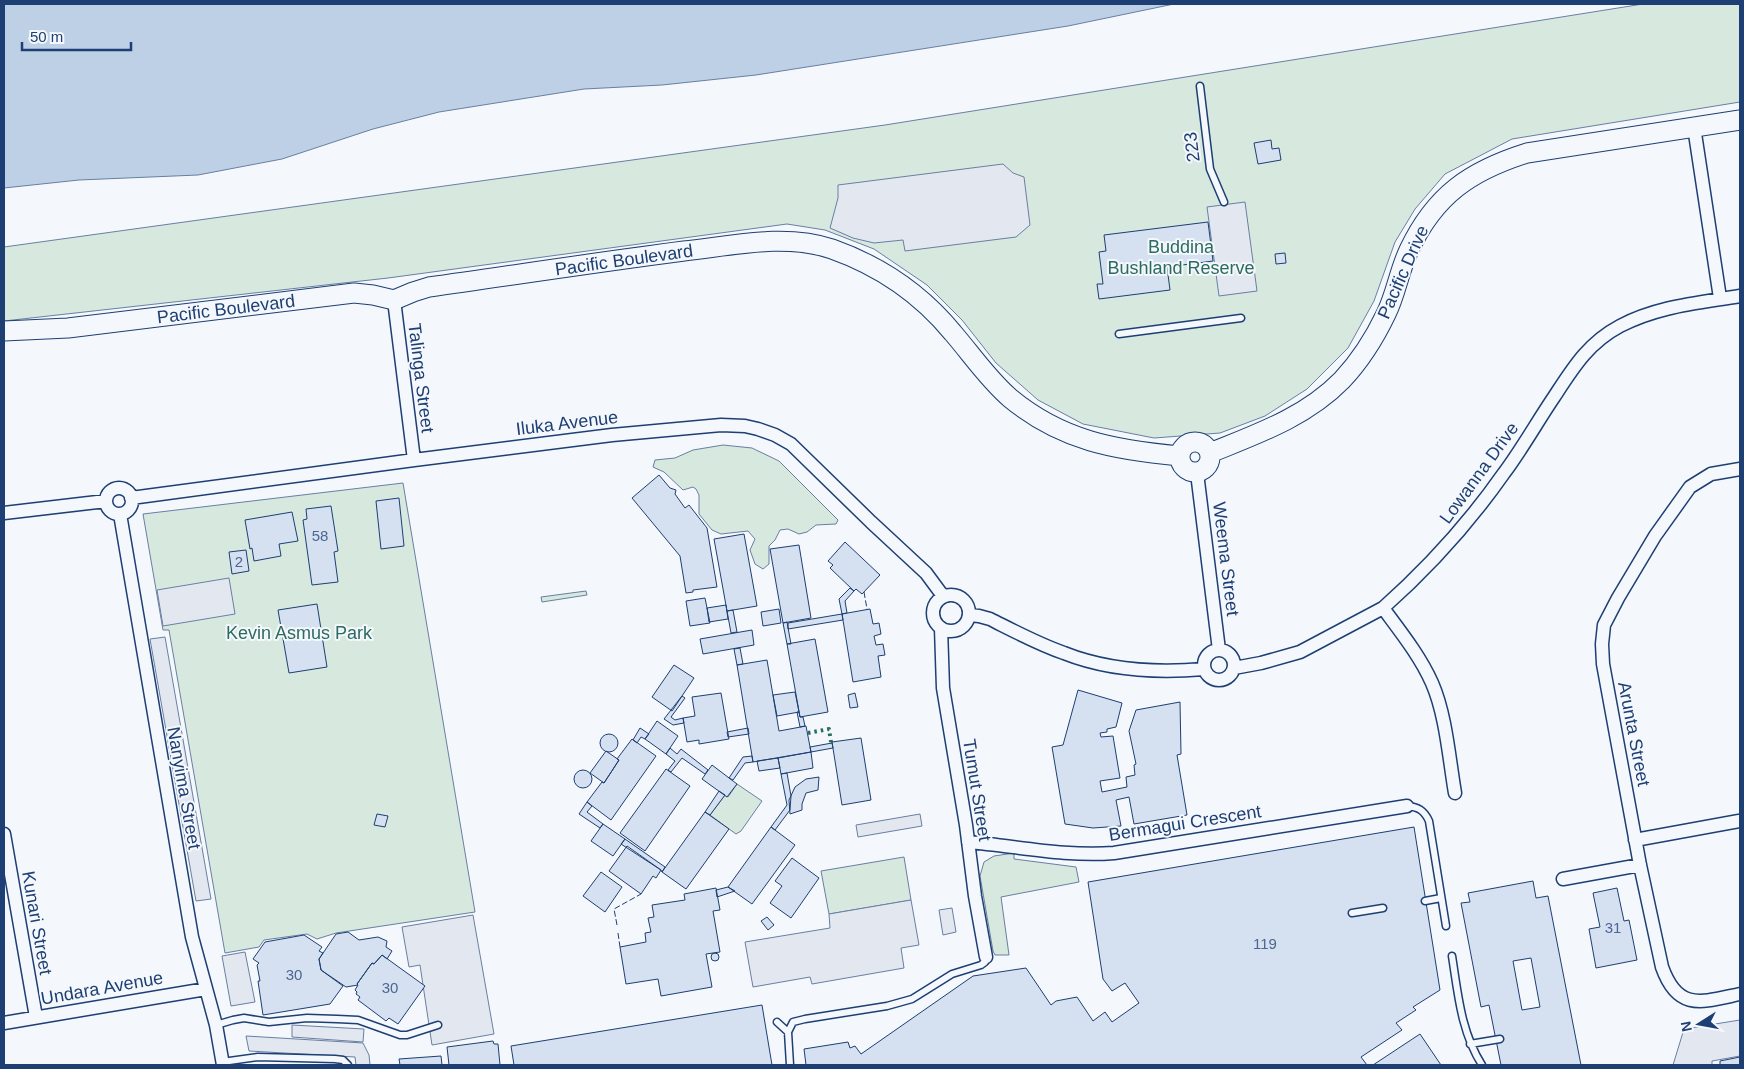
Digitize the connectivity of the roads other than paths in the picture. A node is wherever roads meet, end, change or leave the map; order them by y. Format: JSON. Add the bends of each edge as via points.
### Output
{"nodes":[{"id":1,"x":1200,"y":86,"type":"dead end"},
{"id":2,"x":1740,"y":120,"type":"edge"},
{"id":3,"x":1694,"y":127,"type":"junction"},
{"id":4,"x":1224,"y":202,"type":"dead end"},
{"id":5,"x":1740,"y":296,"type":"edge"},
{"id":6,"x":1720,"y":298,"type":"junction"},
{"id":7,"x":394,"y":300,"type":"junction"},
{"id":8,"x":1241,"y":318,"type":"dead end"},
{"id":9,"x":4,"y":331,"type":"edge"},
{"id":10,"x":1119,"y":334,"type":"dead end"},
{"id":11,"x":1210,"y":453,"type":"junction"},
{"id":12,"x":1180,"y":456,"type":"junction"},
{"id":13,"x":414,"y":460,"type":"junction"},
{"id":14,"x":1740,"y":468,"type":"edge"},
{"id":15,"x":1197,"y":473,"type":"junction"},
{"id":16,"x":131,"y":498,"type":"junction"},
{"id":17,"x":106,"y":502,"type":"junction"},
{"id":18,"x":4,"y":513,"type":"edge"},
{"id":19,"x":120,"y":514,"type":"junction"},
{"id":20,"x":943,"y":596,"type":"junction"},
{"id":21,"x":1383,"y":608,"type":"junction"},
{"id":22,"x":970,"y":615,"type":"junction"},
{"id":23,"x":941,"y":628,"type":"junction"},
{"id":24,"x":1219,"y":650,"type":"junction"},
{"id":25,"x":1234,"y":668,"type":"junction"},
{"id":26,"x":1204,"y":669,"type":"junction"},
{"id":27,"x":1455,"y":793,"type":"dead end"},
{"id":28,"x":1407,"y":806,"type":"joint"},
{"id":29,"x":1739,"y":821,"type":"edge"},
{"id":30,"x":4,"y":834,"type":"edge"},
{"id":31,"x":1636,"y":840,"type":"junction"},
{"id":32,"x":968,"y":842,"type":"junction"},
{"id":33,"x":1640,"y":865,"type":"junction"},
{"id":34,"x":1563,"y":879,"type":"dead end"},
{"id":35,"x":1441,"y":898,"type":"junction"},
{"id":36,"x":1425,"y":900,"type":"dead end"},
{"id":37,"x":1383,"y":908,"type":"dead end"},
{"id":38,"x":1352,"y":913,"type":"dead end"},
{"id":39,"x":1446,"y":926,"type":"dead end"},
{"id":40,"x":1452,"y":956,"type":"dead end"},
{"id":41,"x":986,"y":957,"type":"joint"},
{"id":42,"x":206,"y":989,"type":"junction"},
{"id":43,"x":1740,"y":994,"type":"edge"},
{"id":44,"x":36,"y":1017,"type":"junction"},
{"id":45,"x":4,"y":1022,"type":"edge"},
{"id":46,"x":777,"y":1022,"type":"dead end"},
{"id":47,"x":216,"y":1025,"type":"junction"},
{"id":48,"x":438,"y":1025,"type":"dead end"},
{"id":49,"x":788,"y":1032,"type":"junction"},
{"id":50,"x":1500,"y":1039,"type":"dead end"},
{"id":51,"x":1470,"y":1044,"type":"junction"},
{"id":52,"x":223,"y":1064,"type":"edge"},
{"id":53,"x":348,"y":1065,"type":"edge"},
{"id":54,"x":790,"y":1065,"type":"edge"},
{"id":55,"x":1482,"y":1065,"type":"edge"}],
"edges":[{"from":1,"to":4,"type":"lane","name":"223","via":[[1210,169]]},
{"from":2,"to":3,"type":"street","name":"Pacific Drive"},
{"from":3,"to":6,"type":"street"},
{"from":3,"to":11,"type":"street","name":"Pacific Drive","via":[[1527,153],[1504,160],[1461,183],[1442,199],[1423,225],[1408,252],[1386,314],[1368,346],[1342,380],[1302,411]]},
{"from":5,"to":6,"type":"street","name":"Lowanna Drive"},
{"from":6,"to":21,"type":"street","name":"Lowanna Drive","via":[[1647,313],[1600,339],[1580,358],[1504,474],[1451,541]]},
{"from":7,"to":9,"type":"street","name":"Pacific Boulevard","via":[[354,294],[68,328]]},
{"from":7,"to":12,"type":"street","name":"Pacific Boulevard","via":[[429,287],[637,257],[745,244],[805,243],[830,248],[860,260],[906,288],[930,307],[991,380],[1041,420],[1075,437],[1105,446]]},
{"from":7,"to":13,"type":"street","name":"Talinga Street"},
{"from":8,"to":10,"type":"lane"},
{"from":11,"to":12,"type":"street","via":[[1204,444],[1194,442],[1184,446]]},
{"from":11,"to":15,"type":"street","via":[[1210,463]]},
{"from":12,"to":15,"type":"street","via":[[1187,470]]},
{"from":13,"to":16,"type":"street","name":"Iluka Avenue"},
{"from":13,"to":20,"type":"street","name":"Iluka Avenue","via":[[679,428],[745,426],[776,435],[791,444],[926,573]]},
{"from":14,"to":31,"type":"street","name":"Arunta Street","via":[[1711,474],[1690,487],[1655,536],[1604,625],[1603,664]]},
{"from":15,"to":24,"type":"street","name":"Weema Street"},
{"from":16,"to":17,"type":"street","via":[[119,488],[108,494]]},
{"from":16,"to":19,"type":"street","via":[[129,509]]},
{"from":17,"to":18,"type":"street"},
{"from":17,"to":19,"type":"street","via":[[111,512]]},
{"from":19,"to":42,"type":"street","name":"Nanyima Street","via":[[192,937]]},
{"from":20,"to":22,"type":"street","via":[[960,596],[968,604]]},
{"from":20,"to":23,"type":"street","via":[[934,605],[933,612],[933,618]]},
{"from":21,"to":25,"type":"street","name":"Lowanna Drive","via":[[1300,652]]},
{"from":21,"to":27,"type":"street","via":[[1432,683]]},
{"from":22,"to":23,"type":"street","via":[[962,628],[951,632]]},
{"from":22,"to":26,"type":"street","via":[[990,620],[1065,654],[1099,664],[1152,671]]},
{"from":23,"to":32,"type":"street","name":"Tumut Street","via":[[942,688]]},
{"from":24,"to":25,"type":"street","via":[[1231,655]]},
{"from":24,"to":26,"type":"street","via":[[1210,652]]},
{"from":25,"to":26,"type":"street","via":[[1229,676],[1220,680],[1210,677]]},
{"from":28,"to":32,"type":"street","name":"Bermagui Crescent","via":[[1096,855]]},
{"from":28,"to":35,"type":"lane","via":[[1417,807],[1426,813],[1429,821]]},
{"from":29,"to":31,"type":"street"},
{"from":30,"to":44,"type":"street","name":"Kunari Street"},
{"from":31,"to":33,"type":"street","name":"Arunta Street"},
{"from":32,"to":41,"type":"street","name":"Tumut Street"},
{"from":33,"to":34,"type":"street"},
{"from":33,"to":43,"type":"street","name":"Arunta Street","via":[[1668,983],[1690,1001]]},
{"from":35,"to":36,"type":"lane"},
{"from":35,"to":39,"type":"lane"},
{"from":37,"to":38,"type":"lane"},
{"from":40,"to":51,"type":"lane","via":[[1464,1029]]},
{"from":41,"to":49,"type":"lane","via":[[981,965],[952,974],[912,1000],[804,1019],[793,1022]]},
{"from":42,"to":44,"type":"street","name":"Undara Avenue"},
{"from":42,"to":47,"type":"street","name":"Nanyima Street"},
{"from":44,"to":45,"type":"street","name":"Undara Avenue"},
{"from":46,"to":49,"type":"lane"},
{"from":47,"to":48,"type":"lane","via":[[244,1018],[269,1022],[307,1018],[358,1020],[400,1035]]},
{"from":47,"to":52,"type":"street","name":"Nanyima Street"},
{"from":49,"to":54,"type":"lane"},
{"from":50,"to":51,"type":"lane"},
{"from":51,"to":55,"type":"lane"},
{"from":52,"to":53,"type":"lane","via":[[258,1056],[336,1059]]}]}
